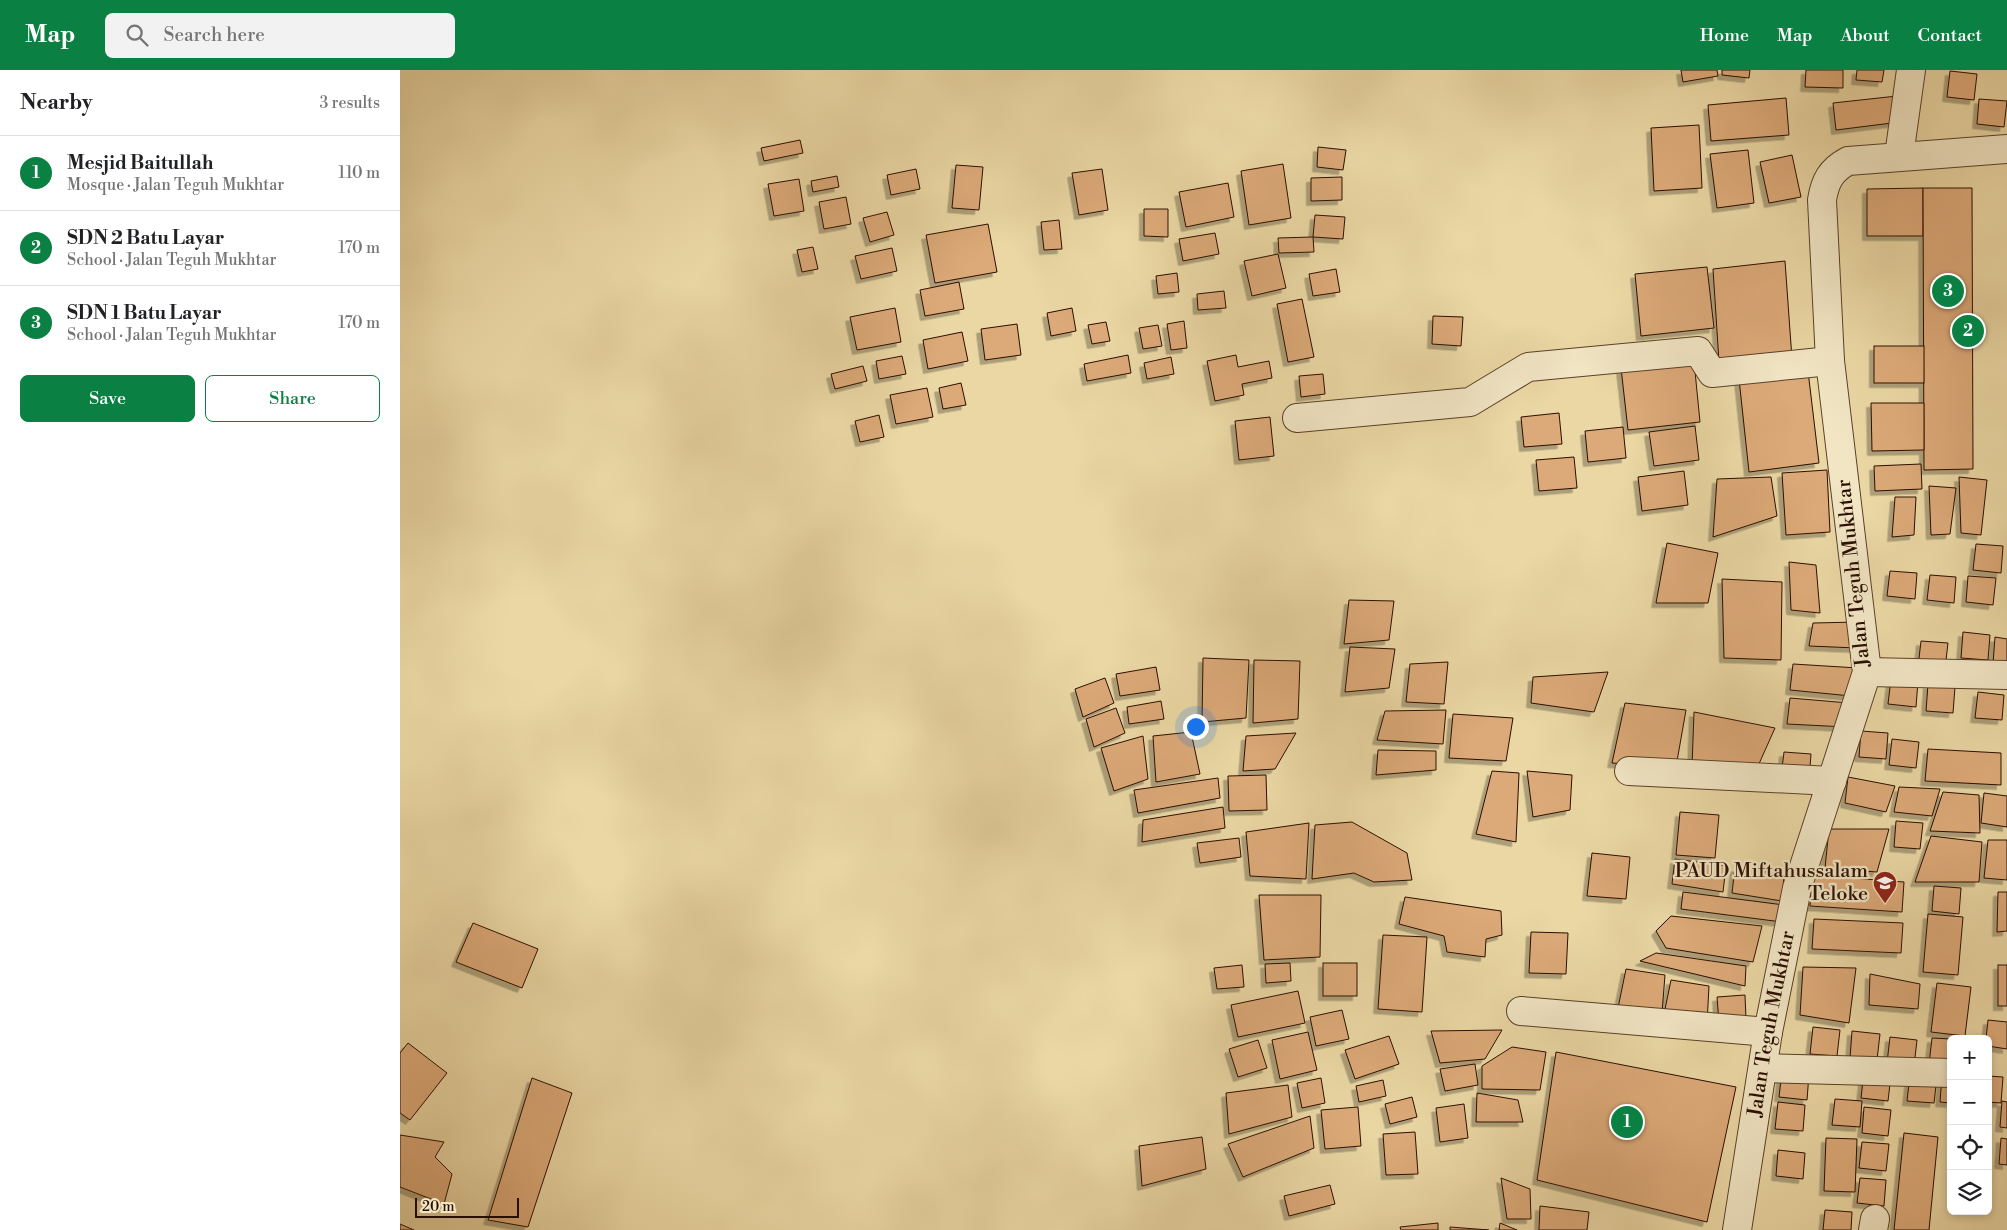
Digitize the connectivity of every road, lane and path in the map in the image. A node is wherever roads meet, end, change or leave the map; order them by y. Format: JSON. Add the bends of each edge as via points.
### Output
{"nodes":[{"id":1,"x":1911,"y":70,"type":"edge"},
{"id":2,"x":2007,"y":149,"type":"edge"},
{"id":3,"x":1898,"y":156,"type":"junction"},
{"id":4,"x":1830,"y":361,"type":"junction"},
{"id":5,"x":1297,"y":418,"type":"dead end"},
{"id":6,"x":1867,"y":672,"type":"junction"},
{"id":7,"x":2007,"y":675,"type":"edge"},
{"id":8,"x":1629,"y":771,"type":"dead end"},
{"id":9,"x":1832,"y":781,"type":"junction"},
{"id":10,"x":1522,"y":1011,"type":"dead end"},
{"id":11,"x":1768,"y":1032,"type":"junction"},
{"id":12,"x":1763,"y":1068,"type":"junction"},
{"id":13,"x":1947,"y":1073,"type":"edge"},
{"id":14,"x":1738,"y":1230,"type":"edge"}],
"edges":[{"from":1,"to":3,"type":"street"},
{"from":2,"to":3,"type":"street","name":"Jalan Teguh Mukhtar"},
{"from":3,"to":4,"type":"street","name":"Jalan Teguh Mukhtar","via":[[1848,161],[1837,167],[1825,181],[1822,200]]},
{"from":4,"to":5,"type":"street","via":[[1712,373],[1698,350],[1528,367],[1470,402]]},
{"from":4,"to":6,"type":"street","name":"Jalan Teguh Mukhtar"},
{"from":6,"to":7,"type":"street"},
{"from":6,"to":9,"type":"street","name":"Jalan Teguh Mukhtar"},
{"from":8,"to":9,"type":"street"},
{"from":9,"to":11,"type":"street","name":"Jalan Teguh Mukhtar","via":[[1797,888]]},
{"from":10,"to":11,"type":"street"},
{"from":11,"to":12,"type":"street","name":"Jalan Teguh Mukhtar"},
{"from":12,"to":13,"type":"street"},
{"from":12,"to":14,"type":"street","name":"Jalan Teguh Mukhtar"}]}
